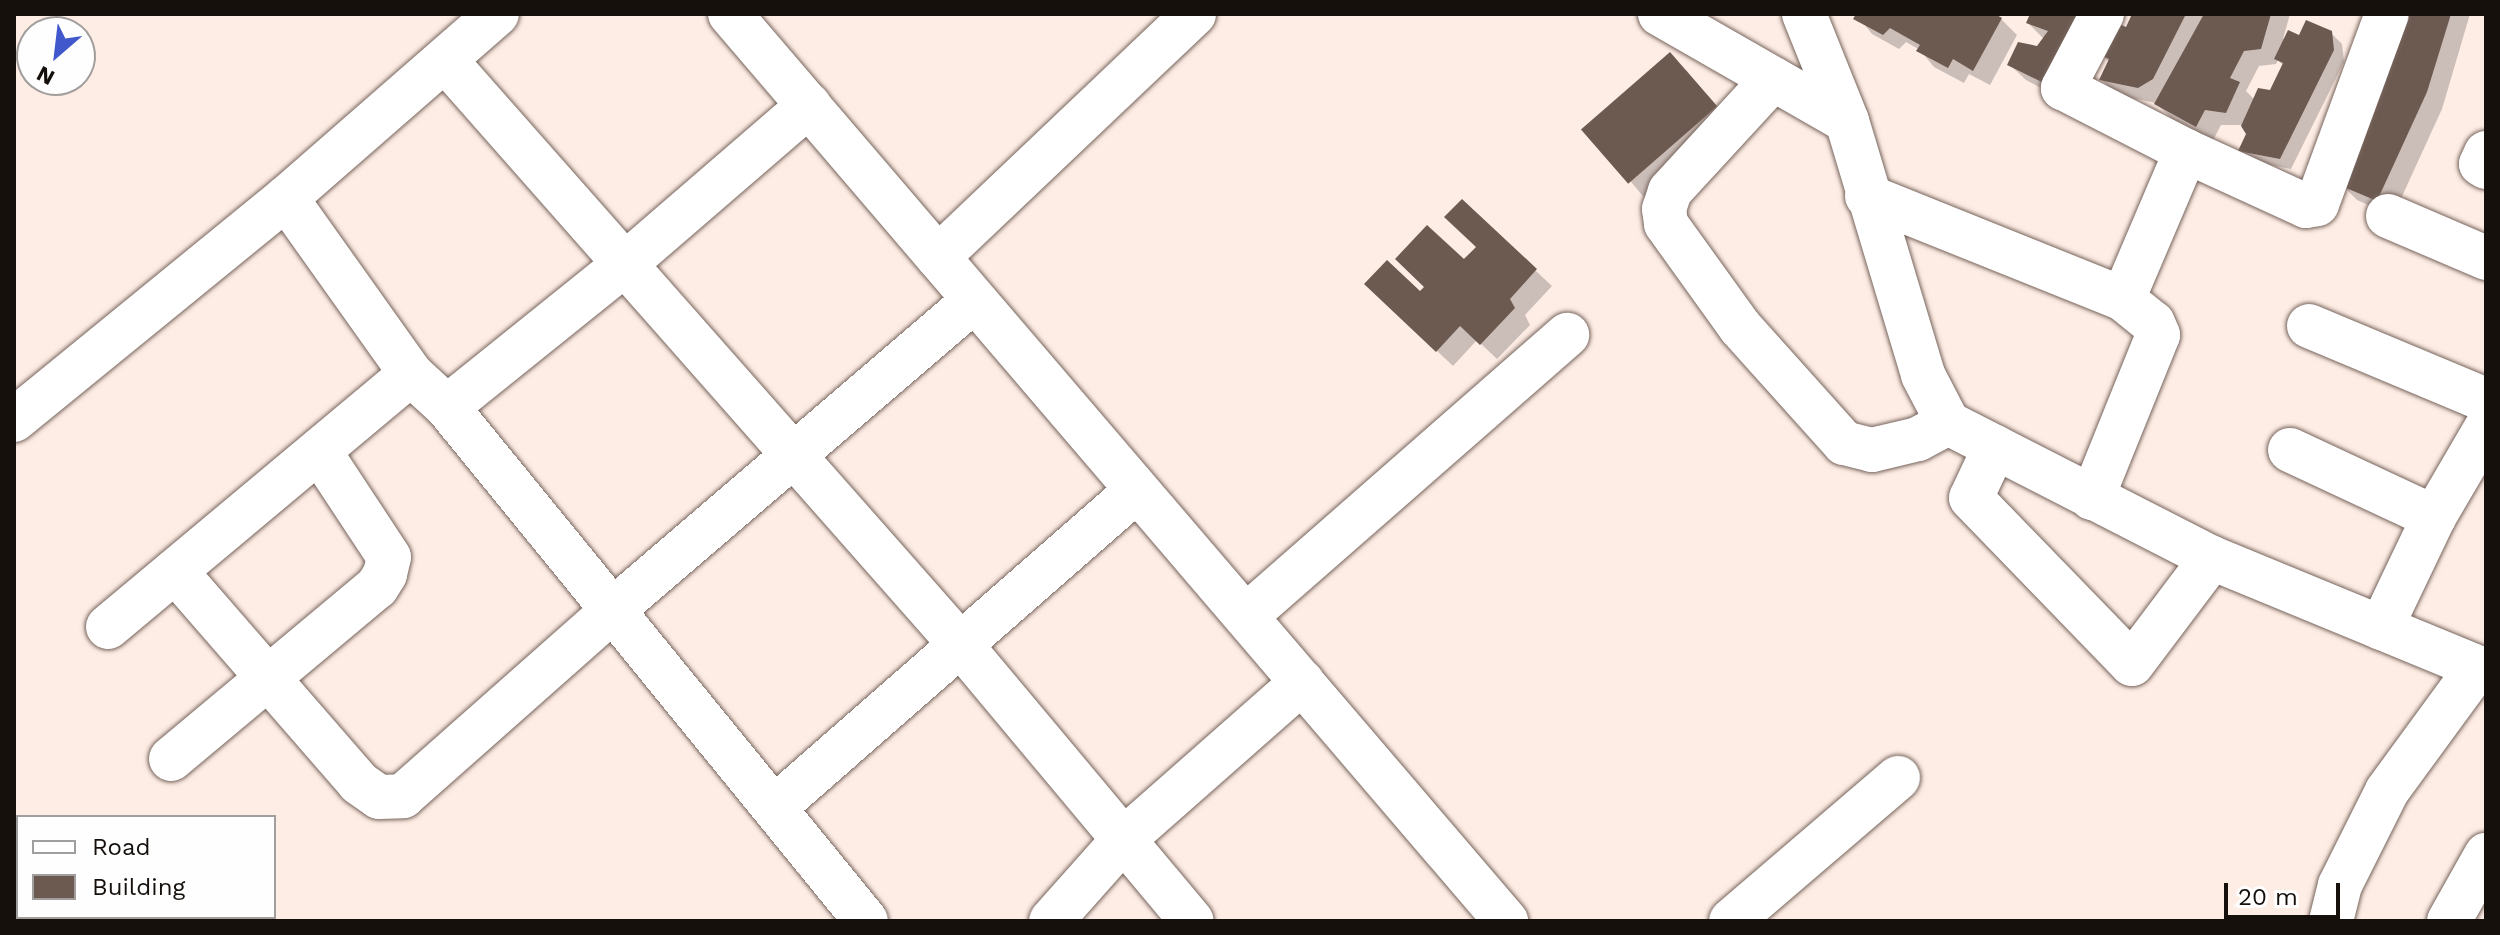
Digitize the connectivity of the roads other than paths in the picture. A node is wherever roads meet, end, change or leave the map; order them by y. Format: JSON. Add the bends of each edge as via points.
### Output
{"nodes":[{"id":1,"x":497,"y":14,"type":"edge"},
{"id":2,"x":730,"y":14,"type":"edge"},
{"id":3,"x":1194,"y":14,"type":"edge"},
{"id":4,"x":1660,"y":14,"type":"edge"},
{"id":5,"x":1804,"y":14,"type":"edge"},
{"id":6,"x":2102,"y":14,"type":"edge"},
{"id":7,"x":2382,"y":16,"type":"edge"},
{"id":8,"x":445,"y":60,"type":"junction"},
{"id":9,"x":1773,"y":79,"type":"junction"},
{"id":10,"x":809,"y":105,"type":"junction"},
{"id":11,"x":1847,"y":121,"type":"junction"},
{"id":12,"x":2186,"y":151,"type":"junction"},
{"id":13,"x":2486,"y":153,"type":"edge"},
{"id":14,"x":2486,"y":167,"type":"edge"},
{"id":15,"x":1867,"y":196,"type":"junction"},
{"id":16,"x":286,"y":198,"type":"junction"},
{"id":17,"x":2388,"y":216,"type":"dead end"},
{"id":18,"x":938,"y":257,"type":"junction"},
{"id":19,"x":2486,"y":258,"type":"edge"},
{"id":20,"x":625,"y":264,"type":"junction"},
{"id":21,"x":2123,"y":299,"type":"junction"},
{"id":22,"x":974,"y":300,"type":"junction"},
{"id":23,"x":2309,"y":326,"type":"dead end"},
{"id":24,"x":1567,"y":335,"type":"dead end"},
{"id":25,"x":411,"y":374,"type":"junction"},
{"id":26,"x":2486,"y":400,"type":"edge"},
{"id":27,"x":447,"y":407,"type":"junction"},
{"id":28,"x":14,"y":420,"type":"edge"},
{"id":29,"x":1948,"y":423,"type":"junction"},
{"id":30,"x":2486,"y":428,"type":"edge"},
{"id":31,"x":1995,"y":447,"type":"junction"},
{"id":32,"x":2290,"y":450,"type":"dead end"},
{"id":33,"x":319,"y":451,"type":"junction"},
{"id":34,"x":796,"y":456,"type":"junction"},
{"id":35,"x":1137,"y":490,"type":"junction"},
{"id":36,"x":2092,"y":498,"type":"junction"},
{"id":37,"x":2434,"y":517,"type":"junction"},
{"id":38,"x":2212,"y":558,"type":"junction"},
{"id":39,"x":175,"y":571,"type":"junction"},
{"id":40,"x":614,"y":609,"type":"junction"},
{"id":41,"x":1246,"y":616,"type":"junction"},
{"id":42,"x":108,"y":627,"type":"dead end"},
{"id":43,"x":2381,"y":628,"type":"junction"},
{"id":44,"x":960,"y":644,"type":"junction"},
{"id":45,"x":2482,"y":670,"type":"edge"},
{"id":46,"x":270,"y":676,"type":"junction"},
{"id":47,"x":1302,"y":682,"type":"junction"},
{"id":48,"x":171,"y":759,"type":"dead end"},
{"id":49,"x":1898,"y":778,"type":"dead end"},
{"id":50,"x":775,"y":807,"type":"junction"},
{"id":51,"x":1123,"y":840,"type":"junction"},
{"id":52,"x":2486,"y":855,"type":"edge"},
{"id":53,"x":866,"y":921,"type":"edge"},
{"id":54,"x":1051,"y":921,"type":"edge"},
{"id":55,"x":1192,"y":921,"type":"edge"},
{"id":56,"x":1506,"y":921,"type":"edge"},
{"id":57,"x":1731,"y":921,"type":"edge"},
{"id":58,"x":2331,"y":921,"type":"edge"},
{"id":59,"x":2449,"y":921,"type":"edge"}],
"edges":[{"from":1,"to":8,"type":"street"},
{"from":2,"to":10,"type":"street"},
{"from":3,"to":18,"type":"street"},
{"from":4,"to":9,"type":"street"},
{"from":5,"to":11,"type":"street"},
{"from":6,"to":12,"type":"street","via":[[2063,88]]},
{"from":7,"to":12,"type":"street","via":[[2317,204],[2306,206]]},
{"from":8,"to":16,"type":"street"},
{"from":8,"to":20,"type":"street"},
{"from":9,"to":11,"type":"street"},
{"from":9,"to":29,"type":"street","via":[[1670,191],[1666,224],[1740,327],[1844,443],[1872,450],[1918,439]]},
{"from":10,"to":18,"type":"street"},
{"from":10,"to":20,"type":"street"},
{"from":11,"to":15,"type":"street"},
{"from":12,"to":21,"type":"street"},
{"from":13,"to":14,"type":"street","via":[[2481,164]]},
{"from":15,"to":21,"type":"street"},
{"from":15,"to":29,"type":"street","via":[[1923,375]]},
{"from":16,"to":25,"type":"street"},
{"from":16,"to":28,"type":"street"},
{"from":17,"to":19,"type":"street"},
{"from":18,"to":22,"type":"street"},
{"from":20,"to":27,"type":"street"},
{"from":20,"to":34,"type":"street"},
{"from":21,"to":36,"type":"street","via":[[2153,323],[2158,335]]},
{"from":22,"to":34,"type":"street"},
{"from":22,"to":35,"type":"street"},
{"from":23,"to":26,"type":"street"},
{"from":24,"to":41,"type":"street"},
{"from":25,"to":27,"type":"street"},
{"from":25,"to":33,"type":"street"},
{"from":27,"to":40,"type":"street"},
{"from":29,"to":31,"type":"street"},
{"from":30,"to":37,"type":"street"},
{"from":31,"to":36,"type":"street"},
{"from":31,"to":38,"type":"street","via":[[1971,498],[2132,664]]},
{"from":32,"to":37,"type":"street"},
{"from":33,"to":39,"type":"street"},
{"from":33,"to":46,"type":"street","via":[[389,557],[377,587]]},
{"from":34,"to":40,"type":"street"},
{"from":34,"to":44,"type":"street"},
{"from":35,"to":41,"type":"street"},
{"from":35,"to":44,"type":"street"},
{"from":36,"to":38,"type":"street"},
{"from":37,"to":43,"type":"street"},
{"from":38,"to":43,"type":"street"},
{"from":39,"to":42,"type":"street"},
{"from":39,"to":46,"type":"street"},
{"from":40,"to":46,"type":"street","via":[[403,796],[379,797],[359,783]]},
{"from":40,"to":50,"type":"street"},
{"from":41,"to":47,"type":"street"},
{"from":43,"to":45,"type":"street"},
{"from":44,"to":50,"type":"street"},
{"from":44,"to":51,"type":"street"},
{"from":45,"to":58,"type":"street","via":[[2387,791],[2340,885]]},
{"from":46,"to":48,"type":"street"},
{"from":47,"to":51,"type":"street"},
{"from":47,"to":56,"type":"street"},
{"from":49,"to":57,"type":"street"},
{"from":50,"to":53,"type":"street"},
{"from":51,"to":54,"type":"street"},
{"from":51,"to":55,"type":"street"},
{"from":52,"to":59,"type":"street"}]}
